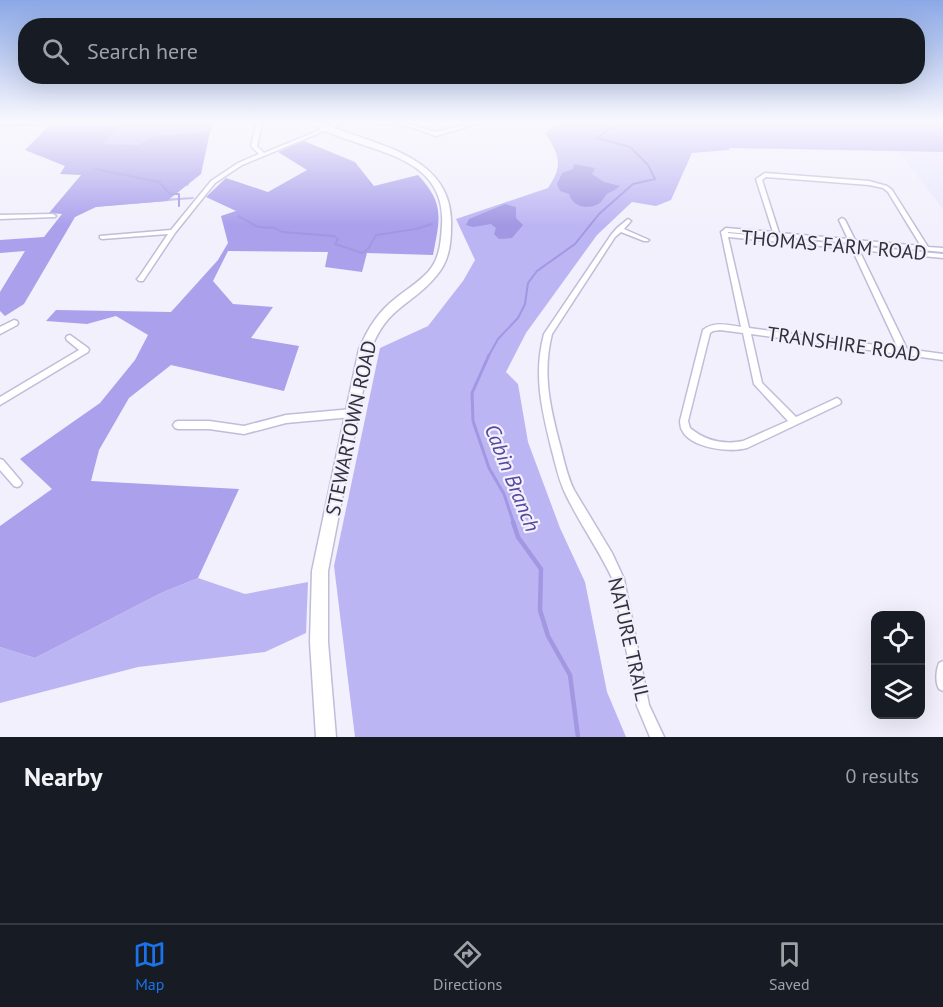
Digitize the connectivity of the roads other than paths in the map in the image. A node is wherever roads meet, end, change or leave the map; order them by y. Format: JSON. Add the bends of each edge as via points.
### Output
{"nodes":[{"id":1,"x":257,"y":156,"type":"edge"},
{"id":2,"x":400,"y":156,"type":"edge"},
{"id":3,"x":53,"y":216,"type":"dead end"},
{"id":4,"x":0,"y":217,"type":"edge"},
{"id":5,"x":627,"y":220,"type":"dead end"},
{"id":6,"x":842,"y":220,"type":"dead end"},
{"id":7,"x":619,"y":229,"type":"junction"},
{"id":8,"x":173,"y":232,"type":"junction"},
{"id":9,"x":727,"y":232,"type":"junction"},
{"id":10,"x":776,"y":233,"type":"junction"},
{"id":11,"x":102,"y":237,"type":"dead end"},
{"id":12,"x":646,"y":240,"type":"dead end"},
{"id":13,"x":853,"y":244,"type":"junction"},
{"id":14,"x":926,"y":248,"type":"junction"},
{"id":15,"x":943,"y":250,"type":"edge"},
{"id":16,"x":943,"y":256,"type":"edge"},
{"id":17,"x":141,"y":279,"type":"dead end"},
{"id":18,"x":14,"y":323,"type":"dead end"},
{"id":19,"x":746,"y":330,"type":"junction"},
{"id":20,"x":0,"y":331,"type":"edge"},
{"id":21,"x":70,"y":338,"type":"dead end"},
{"id":22,"x":904,"y":352,"type":"junction"},
{"id":23,"x":943,"y":357,"type":"edge"},
{"id":24,"x":0,"y":401,"type":"edge"},
{"id":25,"x":837,"y":402,"type":"dead end"},
{"id":26,"x":352,"y":413,"type":"junction"},
{"id":27,"x":794,"y":422,"type":"junction"},
{"id":28,"x":178,"y":424,"type":"dead end"},
{"id":29,"x":0,"y":463,"type":"edge"},
{"id":30,"x":18,"y":483,"type":"dead end"},
{"id":31,"x":943,"y":667,"type":"edge"},
{"id":32,"x":943,"y":686,"type":"edge"},
{"id":33,"x":326,"y":737,"type":"edge"},
{"id":34,"x":657,"y":737,"type":"edge"}],
"edges":[{"from":1,"to":8,"type":"street","via":[[213,182]]},
{"from":2,"to":26,"type":"street","name":"STEWARTOWN ROAD","via":[[433,178],[443,193],[447,233],[442,260],[429,278],[373,328]]},
{"from":3,"to":4,"type":"street"},
{"from":5,"to":7,"type":"street","name":"NATURE TRAIL"},
{"from":6,"to":13,"type":"street"},
{"from":7,"to":12,"type":"street"},
{"from":7,"to":34,"type":"street","name":"NATURE TRAIL","via":[[548,334],[542,349],[542,382],[564,479],[618,579],[643,706]]},
{"from":8,"to":11,"type":"street"},
{"from":8,"to":17,"type":"street"},
{"from":9,"to":10,"type":"street","name":"THOMAS FARM ROAD"},
{"from":9,"to":13,"type":"street","name":"THOMAS FARM ROAD"},
{"from":9,"to":19,"type":"street"},
{"from":10,"to":13,"type":"street","name":"THOMAS FARM ROAD"},
{"from":10,"to":14,"type":"street","via":[[761,176],[885,187]]},
{"from":13,"to":14,"type":"street","name":"THOMAS FARM ROAD"},
{"from":13,"to":16,"type":"street","name":"THOMAS FARM ROAD"},
{"from":13,"to":22,"type":"street"},
{"from":14,"to":15,"type":"street","name":"THOMAS FARM ROAD"},
{"from":18,"to":20,"type":"street"},
{"from":19,"to":22,"type":"street","name":"TRANSHIRE ROAD"},
{"from":19,"to":27,"type":"street","name":"TRANSHIRE ROAD","via":[[758,384]]},
{"from":19,"to":27,"type":"street","name":"TRANSHIRE ROAD","via":[[720,327],[706,332],[684,421],[686,430],[694,438],[729,448]]},
{"from":21,"to":24,"type":"street","via":[[85,350]]},
{"from":22,"to":23,"type":"street","name":"TRANSHIRE ROAD"},
{"from":25,"to":27,"type":"street","name":"TRANSHIRE ROAD"},
{"from":26,"to":28,"type":"street","via":[[286,419],[244,430]]},
{"from":26,"to":33,"type":"street","name":"STEWARTOWN ROAD","via":[[320,571],[319,642]]},
{"from":29,"to":30,"type":"street"},
{"from":31,"to":32,"type":"street"}]}
